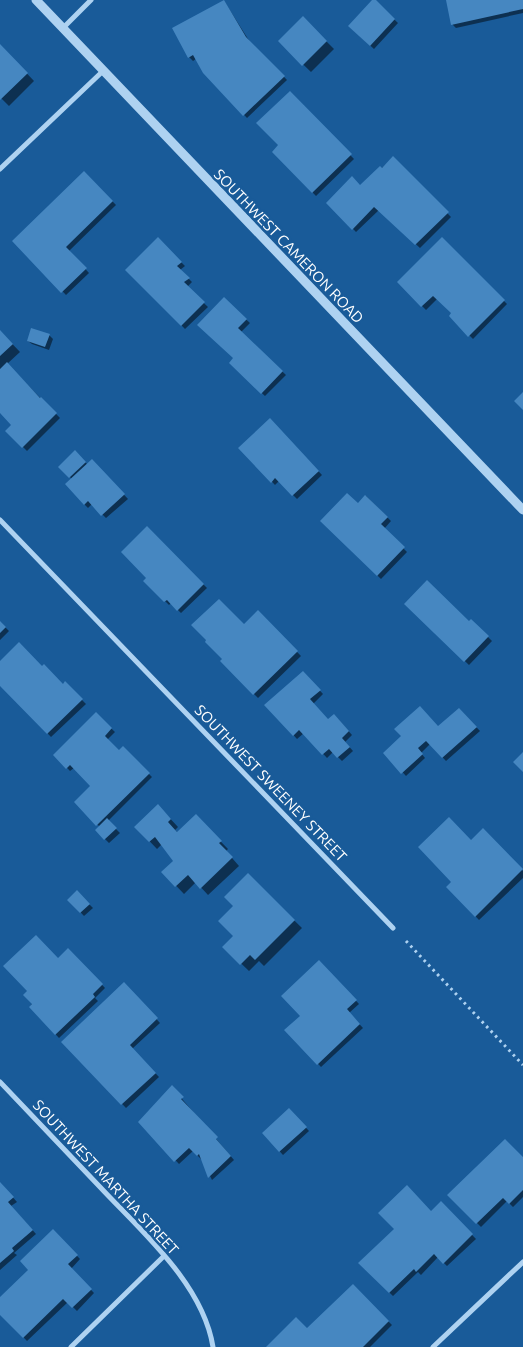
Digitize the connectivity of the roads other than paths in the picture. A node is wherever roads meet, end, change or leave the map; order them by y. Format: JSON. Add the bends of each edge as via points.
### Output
{"nodes":[{"id":1,"x":36,"y":0,"type":"edge"},
{"id":2,"x":91,"y":0,"type":"edge"},
{"id":3,"x":63,"y":28,"type":"junction"},
{"id":4,"x":103,"y":71,"type":"junction"},
{"id":5,"x":0,"y":168,"type":"edge"},
{"id":6,"x":523,"y":510,"type":"edge"},
{"id":7,"x":0,"y":520,"type":"edge"},
{"id":8,"x":393,"y":928,"type":"road end"},
{"id":9,"x":0,"y":1082,"type":"edge"},
{"id":10,"x":164,"y":1256,"type":"junction"},
{"id":11,"x":523,"y":1262,"type":"edge"},
{"id":12,"x":72,"y":1347,"type":"edge"},
{"id":13,"x":213,"y":1347,"type":"edge"},
{"id":14,"x":433,"y":1347,"type":"edge"}],
"edges":[{"from":1,"to":3,"type":"street","name":"SOUTHWEST CAMERON ROAD"},
{"from":2,"to":3,"type":"street"},
{"from":3,"to":4,"type":"street","name":"SOUTHWEST CAMERON ROAD"},
{"from":4,"to":5,"type":"street"},
{"from":4,"to":6,"type":"street","name":"SOUTHWEST CAMERON ROAD"},
{"from":7,"to":8,"type":"street","name":"SOUTHWEST SWEENEY STREET"},
{"from":9,"to":10,"type":"street","name":"SOUTHWEST MARTHA STREET"},
{"from":10,"to":12,"type":"street"},
{"from":10,"to":13,"type":"street","name":"SOUTHWEST MARTHA STREET","via":[[193,1296],[210,1329]]},
{"from":11,"to":14,"type":"street"}]}
